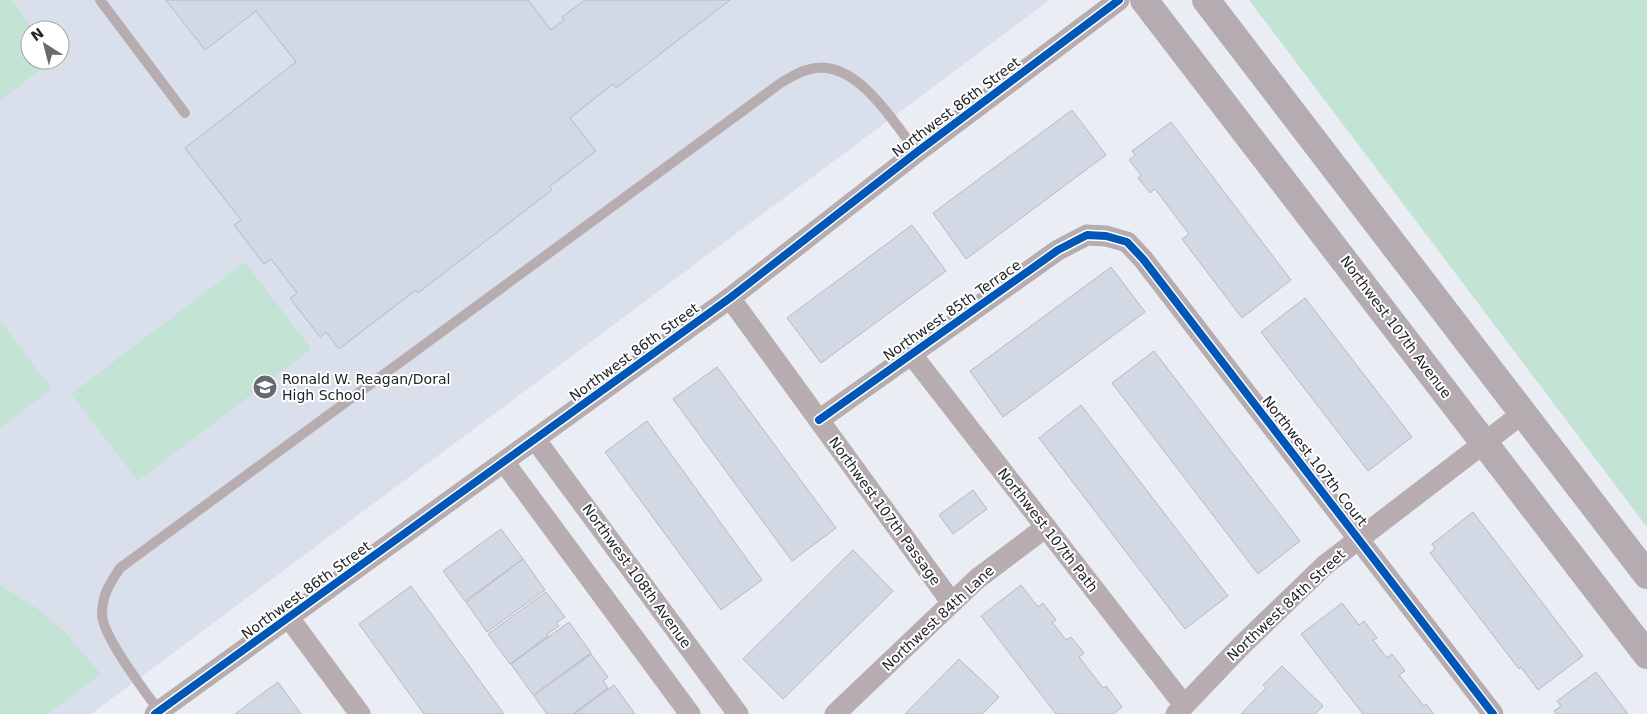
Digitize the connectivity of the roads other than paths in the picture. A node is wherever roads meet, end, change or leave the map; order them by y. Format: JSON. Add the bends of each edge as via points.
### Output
{"nodes":[{"id":1,"x":100,"y":0,"type":"edge"},
{"id":2,"x":1119,"y":0,"type":"edge"},
{"id":3,"x":1144,"y":0,"type":"edge"},
{"id":4,"x":1206,"y":0,"type":"edge"},
{"id":5,"x":184,"y":113,"type":"dead end"},
{"id":6,"x":917,"y":152,"type":"junction"},
{"id":7,"x":1106,"y":236,"type":"joint"},
{"id":8,"x":730,"y":298,"type":"junction"},
{"id":9,"x":912,"y":354,"type":"junction"},
{"id":10,"x":1523,"y":413,"type":"junction"},
{"id":11,"x":819,"y":420,"type":"junction"},
{"id":12,"x":535,"y":439,"type":"junction"},
{"id":13,"x":1484,"y":443,"type":"junction"},
{"id":14,"x":504,"y":462,"type":"junction"},
{"id":15,"x":1046,"y":527,"type":"junction"},
{"id":16,"x":1359,"y":539,"type":"junction"},
{"id":17,"x":1647,"y":575,"type":"edge"},
{"id":18,"x":952,"y":603,"type":"junction"},
{"id":19,"x":289,"y":618,"type":"junction"},
{"id":20,"x":1647,"y":654,"type":"edge"},
{"id":21,"x":1180,"y":710,"type":"edge"},
{"id":22,"x":157,"y":713,"type":"edge"},
{"id":23,"x":360,"y":714,"type":"edge"},
{"id":24,"x":690,"y":714,"type":"edge"},
{"id":25,"x":738,"y":714,"type":"edge"},
{"id":26,"x":835,"y":714,"type":"edge"},
{"id":27,"x":1493,"y":714,"type":"edge"}],
"edges":[{"from":1,"to":5,"type":"lane"},
{"from":2,"to":6,"type":"street","name":"Northwest 86th Street"},
{"from":3,"to":13,"type":"main road","name":"Northwest 107th Avenue"},
{"from":4,"to":10,"type":"main road"},
{"from":6,"to":8,"type":"street","name":"Northwest 86th Street"},
{"from":6,"to":22,"type":"lane","via":[[857,80],[832,68],[808,69],[782,82],[120,568],[106,589],[102,616],[108,635]]},
{"from":7,"to":9,"type":"street","name":"Northwest 85th Terrace","via":[[1087,235],[1058,250]]},
{"from":7,"to":16,"type":"street","name":"Northwest 107th Court","via":[[1127,242],[1143,259]]},
{"from":8,"to":11,"type":"street","name":"Northwest 107th Passage"},
{"from":8,"to":12,"type":"street","name":"Northwest 86th Street"},
{"from":9,"to":11,"type":"street","name":"Northwest 85th Terrace"},
{"from":9,"to":15,"type":"street","name":"Northwest 107th Path"},
{"from":10,"to":13,"type":"street","name":"Northwest 84th Street"},
{"from":10,"to":17,"type":"main road"},
{"from":11,"to":18,"type":"street","name":"Northwest 107th Passage"},
{"from":12,"to":14,"type":"street","name":"Northwest 86th Street"},
{"from":12,"to":25,"type":"street","name":"Northwest 108th Avenue"},
{"from":13,"to":16,"type":"street","name":"Northwest 84th Street"},
{"from":13,"to":20,"type":"main road","name":"Northwest 107th Avenue"},
{"from":14,"to":19,"type":"street","name":"Northwest 86th Street"},
{"from":14,"to":24,"type":"street"},
{"from":15,"to":18,"type":"street","name":"Northwest 84th Lane","via":[[977,579]]},
{"from":15,"to":21,"type":"street","name":"Northwest 107th Path"},
{"from":16,"to":21,"type":"street","name":"Northwest 84th Street","via":[[1318,572]]},
{"from":16,"to":27,"type":"street","name":"Northwest 107th Court"},
{"from":18,"to":26,"type":"street","name":"Northwest 84th Lane"},
{"from":19,"to":22,"type":"street","name":"Northwest 86th Street"},
{"from":19,"to":23,"type":"street"}]}
